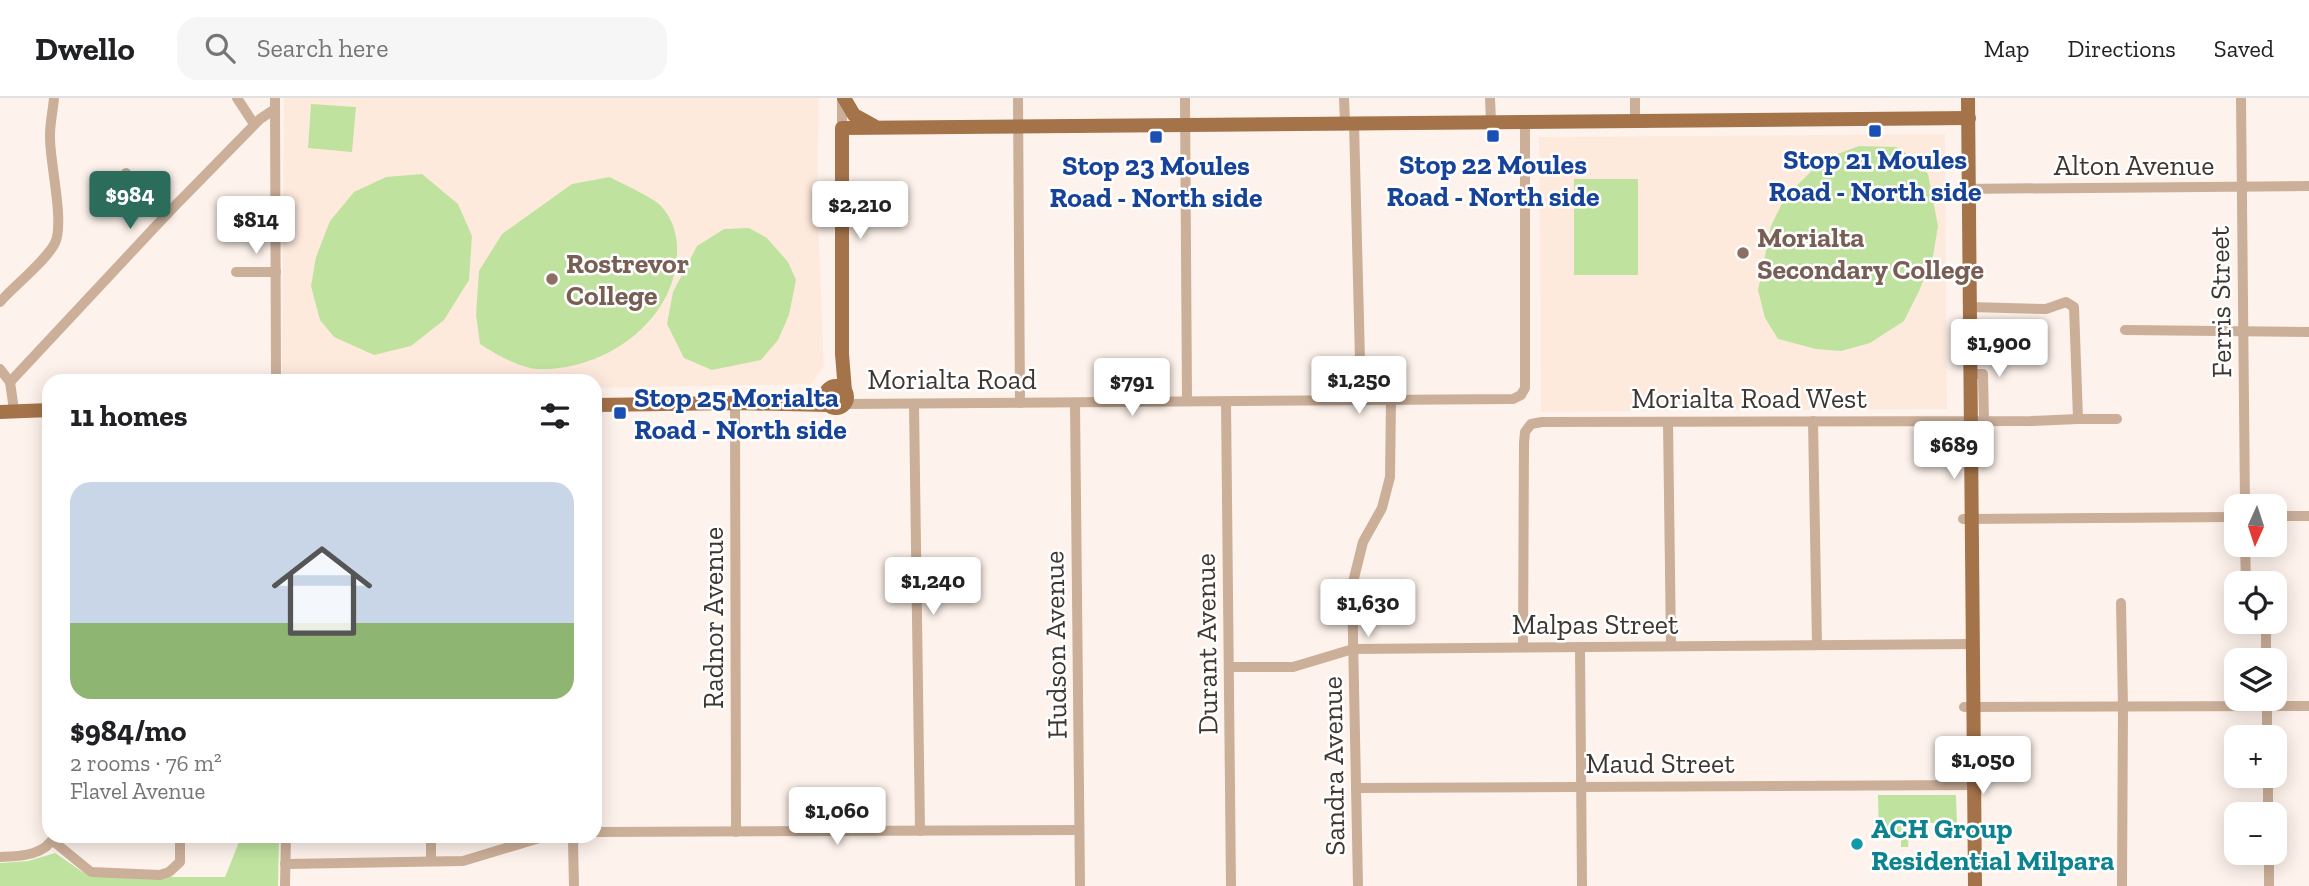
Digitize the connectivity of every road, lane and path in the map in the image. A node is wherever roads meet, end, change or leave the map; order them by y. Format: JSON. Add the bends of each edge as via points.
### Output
{"nodes":[{"id":1,"x":54,"y":98,"type":"edge"},
{"id":2,"x":237,"y":98,"type":"edge"},
{"id":3,"x":843,"y":98,"type":"edge"},
{"id":4,"x":1018,"y":98,"type":"edge"},
{"id":5,"x":1185,"y":98,"type":"edge"},
{"id":6,"x":1344,"y":98,"type":"edge"},
{"id":7,"x":1490,"y":98,"type":"edge"},
{"id":8,"x":1635,"y":98,"type":"edge"},
{"id":9,"x":1959,"y":98,"type":"edge"},
{"id":10,"x":1968,"y":98,"type":"edge"},
{"id":11,"x":2241,"y":98,"type":"edge"},
{"id":12,"x":275,"y":103,"type":"edge"},
{"id":13,"x":1964,"y":118,"type":"junction"},
{"id":14,"x":1635,"y":121,"type":"junction"},
{"id":15,"x":1491,"y":122,"type":"junction"},
{"id":16,"x":1525,"y":122,"type":"junction"},
{"id":17,"x":1349,"y":123,"type":"junction"},
{"id":18,"x":254,"y":124,"type":"junction"},
{"id":19,"x":1186,"y":125,"type":"junction"},
{"id":20,"x":1018,"y":127,"type":"junction"},
{"id":21,"x":842,"y":128,"type":"junction"},
{"id":22,"x":879,"y":128,"type":"junction"},
{"id":23,"x":126,"y":173,"type":"dead end"},
{"id":24,"x":2309,"y":186,"type":"edge"},
{"id":25,"x":2241,"y":187,"type":"junction"},
{"id":26,"x":1965,"y":189,"type":"junction"},
{"id":27,"x":168,"y":213,"type":"junction"},
{"id":28,"x":236,"y":272,"type":"dead end"},
{"id":29,"x":276,"y":272,"type":"junction"},
{"id":30,"x":0,"y":302,"type":"edge"},
{"id":31,"x":1970,"y":307,"type":"junction"},
{"id":32,"x":2125,"y":330,"type":"dead end"},
{"id":33,"x":2244,"y":332,"type":"junction"},
{"id":34,"x":2309,"y":332,"type":"edge"},
{"id":35,"x":0,"y":369,"type":"edge"},
{"id":36,"x":276,"y":374,"type":"edge"},
{"id":37,"x":10,"y":382,"type":"junction"},
{"id":38,"x":837,"y":392,"type":"junction"},
{"id":39,"x":1361,"y":400,"type":"junction"},
{"id":40,"x":1391,"y":400,"type":"junction"},
{"id":41,"x":1187,"y":401,"type":"junction"},
{"id":42,"x":1226,"y":401,"type":"junction"},
{"id":43,"x":734,"y":403,"type":"junction"},
{"id":44,"x":1020,"y":403,"type":"junction"},
{"id":45,"x":1075,"y":403,"type":"junction"},
{"id":46,"x":789,"y":404,"type":"junction"},
{"id":47,"x":914,"y":404,"type":"junction"},
{"id":48,"x":602,"y":405,"type":"edge"},
{"id":49,"x":42,"y":410,"type":"edge"},
{"id":50,"x":7,"y":411,"type":"edge"},
{"id":51,"x":2078,"y":419,"type":"junction"},
{"id":52,"x":2117,"y":419,"type":"dead end"},
{"id":53,"x":1813,"y":421,"type":"junction"},
{"id":54,"x":1973,"y":421,"type":"junction"},
{"id":55,"x":1668,"y":422,"type":"junction"},
{"id":56,"x":2245,"y":494,"type":"edge"},
{"id":57,"x":2287,"y":516,"type":"edge"},
{"id":58,"x":2309,"y":516,"type":"edge"},
{"id":59,"x":2224,"y":517,"type":"edge"},
{"id":60,"x":1967,"y":518,"type":"junction"},
{"id":61,"x":2120,"y":603,"type":"dead end"},
{"id":62,"x":1968,"y":644,"type":"junction"},
{"id":63,"x":1817,"y":645,"type":"junction"},
{"id":64,"x":1671,"y":646,"type":"junction"},
{"id":65,"x":1523,"y":647,"type":"junction"},
{"id":66,"x":1580,"y":647,"type":"junction"},
{"id":67,"x":1353,"y":649,"type":"junction"},
{"id":68,"x":1229,"y":667,"type":"junction"},
{"id":69,"x":2224,"y":704,"type":"edge"},
{"id":70,"x":2287,"y":704,"type":"edge"},
{"id":71,"x":2309,"y":706,"type":"edge"},
{"id":72,"x":1969,"y":707,"type":"junction"},
{"id":73,"x":2123,"y":708,"type":"junction"},
{"id":74,"x":1970,"y":785,"type":"junction"},
{"id":75,"x":1581,"y":786,"type":"junction"},
{"id":76,"x":1356,"y":788,"type":"junction"},
{"id":77,"x":1079,"y":830,"type":"junction"},
{"id":78,"x":920,"y":831,"type":"junction"},
{"id":79,"x":602,"y":832,"type":"edge"},
{"id":80,"x":736,"y":832,"type":"junction"},
{"id":81,"x":50,"y":843,"type":"edge"},
{"id":82,"x":58,"y":843,"type":"edge"},
{"id":83,"x":180,"y":843,"type":"edge"},
{"id":84,"x":286,"y":843,"type":"edge"},
{"id":85,"x":431,"y":843,"type":"edge"},
{"id":86,"x":525,"y":843,"type":"edge"},
{"id":87,"x":574,"y":843,"type":"edge"},
{"id":88,"x":0,"y":857,"type":"edge"},
{"id":89,"x":431,"y":861,"type":"junction"},
{"id":90,"x":285,"y":864,"type":"junction"},
{"id":91,"x":2269,"y":865,"type":"edge"},
{"id":92,"x":285,"y":886,"type":"edge"},
{"id":93,"x":574,"y":886,"type":"edge"},
{"id":94,"x":1080,"y":886,"type":"edge"},
{"id":95,"x":1231,"y":886,"type":"edge"},
{"id":96,"x":1358,"y":886,"type":"edge"},
{"id":97,"x":1582,"y":886,"type":"edge"},
{"id":98,"x":1966,"y":886,"type":"edge"},
{"id":99,"x":1975,"y":886,"type":"edge"},
{"id":100,"x":2122,"y":886,"type":"edge"},
{"id":101,"x":2269,"y":886,"type":"edge"}],
"edges":[{"from":1,"to":30,"type":"street","via":[[50,136],[55,243]]},
{"from":2,"to":18,"type":"street"},
{"from":3,"to":21,"type":"street"},
{"from":3,"to":22,"type":"main road","via":[[854,115]]},
{"from":4,"to":20,"type":"street"},
{"from":5,"to":19,"type":"street"},
{"from":6,"to":17,"type":"street"},
{"from":7,"to":15,"type":"street"},
{"from":8,"to":14,"type":"street"},
{"from":9,"to":13,"type":"main road"},
{"from":10,"to":13,"type":"main road"},
{"from":11,"to":25,"type":"street","name":"Ferris Street"},
{"from":12,"to":18,"type":"street"},
{"from":12,"to":29,"type":"street"},
{"from":13,"to":14,"type":"main road"},
{"from":13,"to":26,"type":"main road"},
{"from":14,"to":16,"type":"main road"},
{"from":15,"to":16,"type":"main road"},
{"from":15,"to":17,"type":"main road"},
{"from":16,"to":40,"type":"street","name":"Morialta Road","via":[[1525,388],[1513,399]]},
{"from":17,"to":19,"type":"main road"},
{"from":17,"to":39,"type":"street"},
{"from":18,"to":27,"type":"street"},
{"from":19,"to":20,"type":"main road"},
{"from":19,"to":41,"type":"street"},
{"from":20,"to":22,"type":"main road"},
{"from":20,"to":44,"type":"street"},
{"from":21,"to":22,"type":"main road"},
{"from":21,"to":38,"type":"main road","via":[[842,354]]},
{"from":23,"to":27,"type":"street"},
{"from":24,"to":25,"type":"street","name":"Alton Avenue"},
{"from":25,"to":26,"type":"street","name":"Alton Avenue"},
{"from":25,"to":33,"type":"street","name":"Ferris Street"},
{"from":26,"to":31,"type":"main road"},
{"from":26,"to":54,"type":"main road"},
{"from":27,"to":37,"type":"street"},
{"from":28,"to":29,"type":"street"},
{"from":29,"to":36,"type":"street"},
{"from":31,"to":51,"type":"street","via":[[2046,309],[2066,302],[2074,307]]},
{"from":31,"to":54,"type":"main road"},
{"from":32,"to":33,"type":"street"},
{"from":33,"to":34,"type":"street"},
{"from":33,"to":56,"type":"street","name":"Ferris Street"},
{"from":35,"to":37,"type":"street"},
{"from":37,"to":50,"type":"street"},
{"from":38,"to":46,"type":"main road","name":"Morialta Road"},
{"from":38,"to":46,"type":"main road","name":"Morialta Road","via":[[839,408]]},
{"from":38,"to":47,"type":"street","name":"Morialta Road"},
{"from":39,"to":40,"type":"street","name":"Morialta Road"},
{"from":39,"to":42,"type":"street","name":"Morialta Road"},
{"from":40,"to":67,"type":"street","name":"Sandra Avenue","via":[[1390,477],[1382,508],[1363,542],[1352,586]]},
{"from":41,"to":42,"type":"street","name":"Morialta Road"},
{"from":41,"to":45,"type":"street","name":"Morialta Road"},
{"from":42,"to":68,"type":"street","name":"Durant Avenue"},
{"from":43,"to":46,"type":"main road","name":"Morialta Road"},
{"from":43,"to":48,"type":"main road","name":"Morialta Road"},
{"from":43,"to":80,"type":"street","name":"Radnor Avenue"},
{"from":44,"to":45,"type":"street","name":"Morialta Road"},
{"from":44,"to":47,"type":"street","name":"Morialta Road"},
{"from":45,"to":77,"type":"street","name":"Hudson Avenue"},
{"from":47,"to":78,"type":"street"},
{"from":49,"to":50,"type":"main road"},
{"from":51,"to":52,"type":"street","name":"Morialta Road West"},
{"from":51,"to":54,"type":"street","name":"Morialta Road West"},
{"from":53,"to":54,"type":"street","name":"Morialta Road West"},
{"from":53,"to":55,"type":"street","name":"Morialta Road West"},
{"from":53,"to":63,"type":"street"},
{"from":54,"to":60,"type":"main road"},
{"from":55,"to":64,"type":"street"},
{"from":55,"to":65,"type":"street","name":"Morialta Road West","via":[[1542,422],[1528,426],[1523,456]]},
{"from":57,"to":58,"type":"street"},
{"from":59,"to":60,"type":"street"},
{"from":60,"to":62,"type":"main road"},
{"from":61,"to":73,"type":"street"},
{"from":62,"to":63,"type":"street","name":"Malpas Street"},
{"from":62,"to":72,"type":"main road"},
{"from":63,"to":64,"type":"street","name":"Malpas Street"},
{"from":64,"to":66,"type":"street","name":"Malpas Street"},
{"from":65,"to":66,"type":"street","name":"Malpas Street"},
{"from":65,"to":67,"type":"street","name":"Malpas Street"},
{"from":66,"to":75,"type":"street"},
{"from":67,"to":68,"type":"street","name":"Malpas Street","via":[[1293,667]]},
{"from":67,"to":76,"type":"street","name":"Sandra Avenue"},
{"from":68,"to":95,"type":"street","name":"Durant Avenue"},
{"from":69,"to":73,"type":"street"},
{"from":70,"to":71,"type":"street"},
{"from":72,"to":73,"type":"street"},
{"from":72,"to":74,"type":"main road"},
{"from":73,"to":100,"type":"street"},
{"from":74,"to":75,"type":"street","name":"Maud Street"},
{"from":74,"to":98,"type":"main road"},
{"from":74,"to":99,"type":"main road"},
{"from":75,"to":76,"type":"street","name":"Maud Street"},
{"from":75,"to":97,"type":"street"},
{"from":76,"to":96,"type":"street","name":"Sandra Avenue"},
{"from":77,"to":78,"type":"street"},
{"from":77,"to":94,"type":"street","name":"Hudson Avenue"},
{"from":78,"to":80,"type":"street"},
{"from":79,"to":80,"type":"street"},
{"from":81,"to":88,"type":"street","via":[[34,853]]},
{"from":82,"to":83,"type":"street","via":[[91,872],[160,875],[180,862]]},
{"from":84,"to":90,"type":"street"},
{"from":85,"to":89,"type":"street"},
{"from":86,"to":89,"type":"street","via":[[479,858]]},
{"from":87,"to":93,"type":"street"},
{"from":89,"to":90,"type":"street"},
{"from":90,"to":92,"type":"street"},
{"from":91,"to":101,"type":"street"}]}
